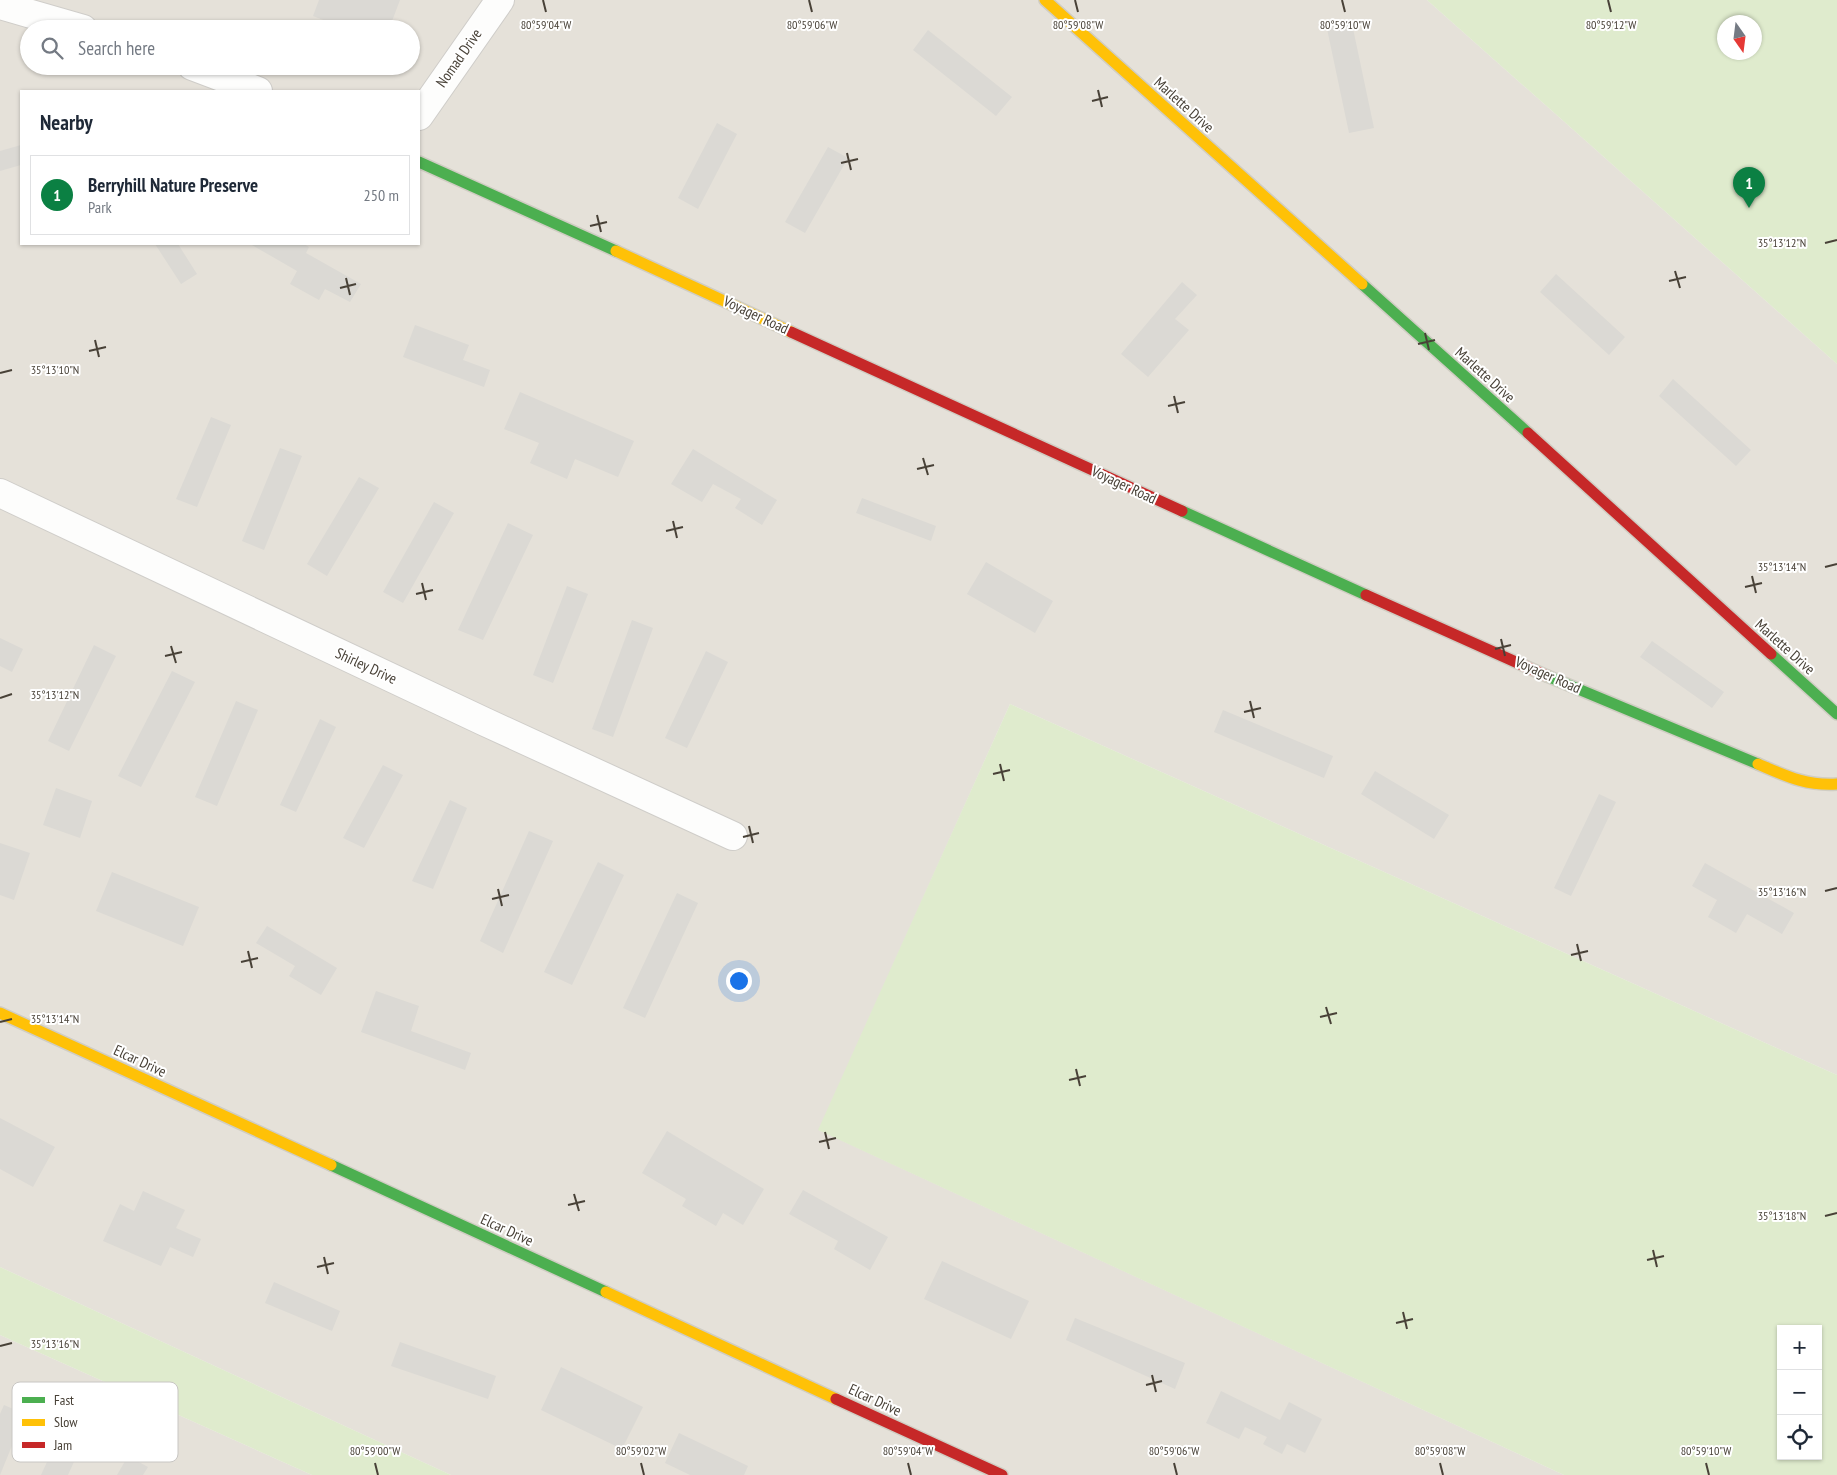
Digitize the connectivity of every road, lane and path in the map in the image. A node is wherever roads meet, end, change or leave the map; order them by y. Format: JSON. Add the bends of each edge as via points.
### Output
{"nodes":[{"id":1,"x":500,"y":0,"type":"edge"},
{"id":2,"x":1045,"y":0,"type":"edge"},
{"id":3,"x":0,"y":5,"type":"edge"},
{"id":4,"x":52,"y":20,"type":"edge"},
{"id":5,"x":216,"y":75,"type":"edge"},
{"id":6,"x":255,"y":90,"type":"edge"},
{"id":7,"x":420,"y":115,"type":"edge"},
{"id":8,"x":420,"y":162,"type":"edge"},
{"id":9,"x":0,"y":493,"type":"edge"},
{"id":10,"x":1837,"y":714,"type":"edge"},
{"id":11,"x":1837,"y":784,"type":"edge"},
{"id":12,"x":733,"y":836,"type":"dead end"},
{"id":13,"x":0,"y":1013,"type":"edge"},
{"id":14,"x":1002,"y":1475,"type":"edge"}],
"edges":[{"from":1,"to":7,"type":"street","name":"Nomad Drive"},
{"from":2,"to":10,"type":"street","name":"Marlette Drive"},
{"from":3,"to":4,"type":"street"},
{"from":5,"to":6,"type":"street"},
{"from":8,"to":11,"type":"street","name":"Voyager Road","via":[[1334,581],[1687,736],[1802,782]]},
{"from":9,"to":12,"type":"street","name":"Shirley Drive"},
{"from":13,"to":14,"type":"street","name":"Elcar Drive"}]}
